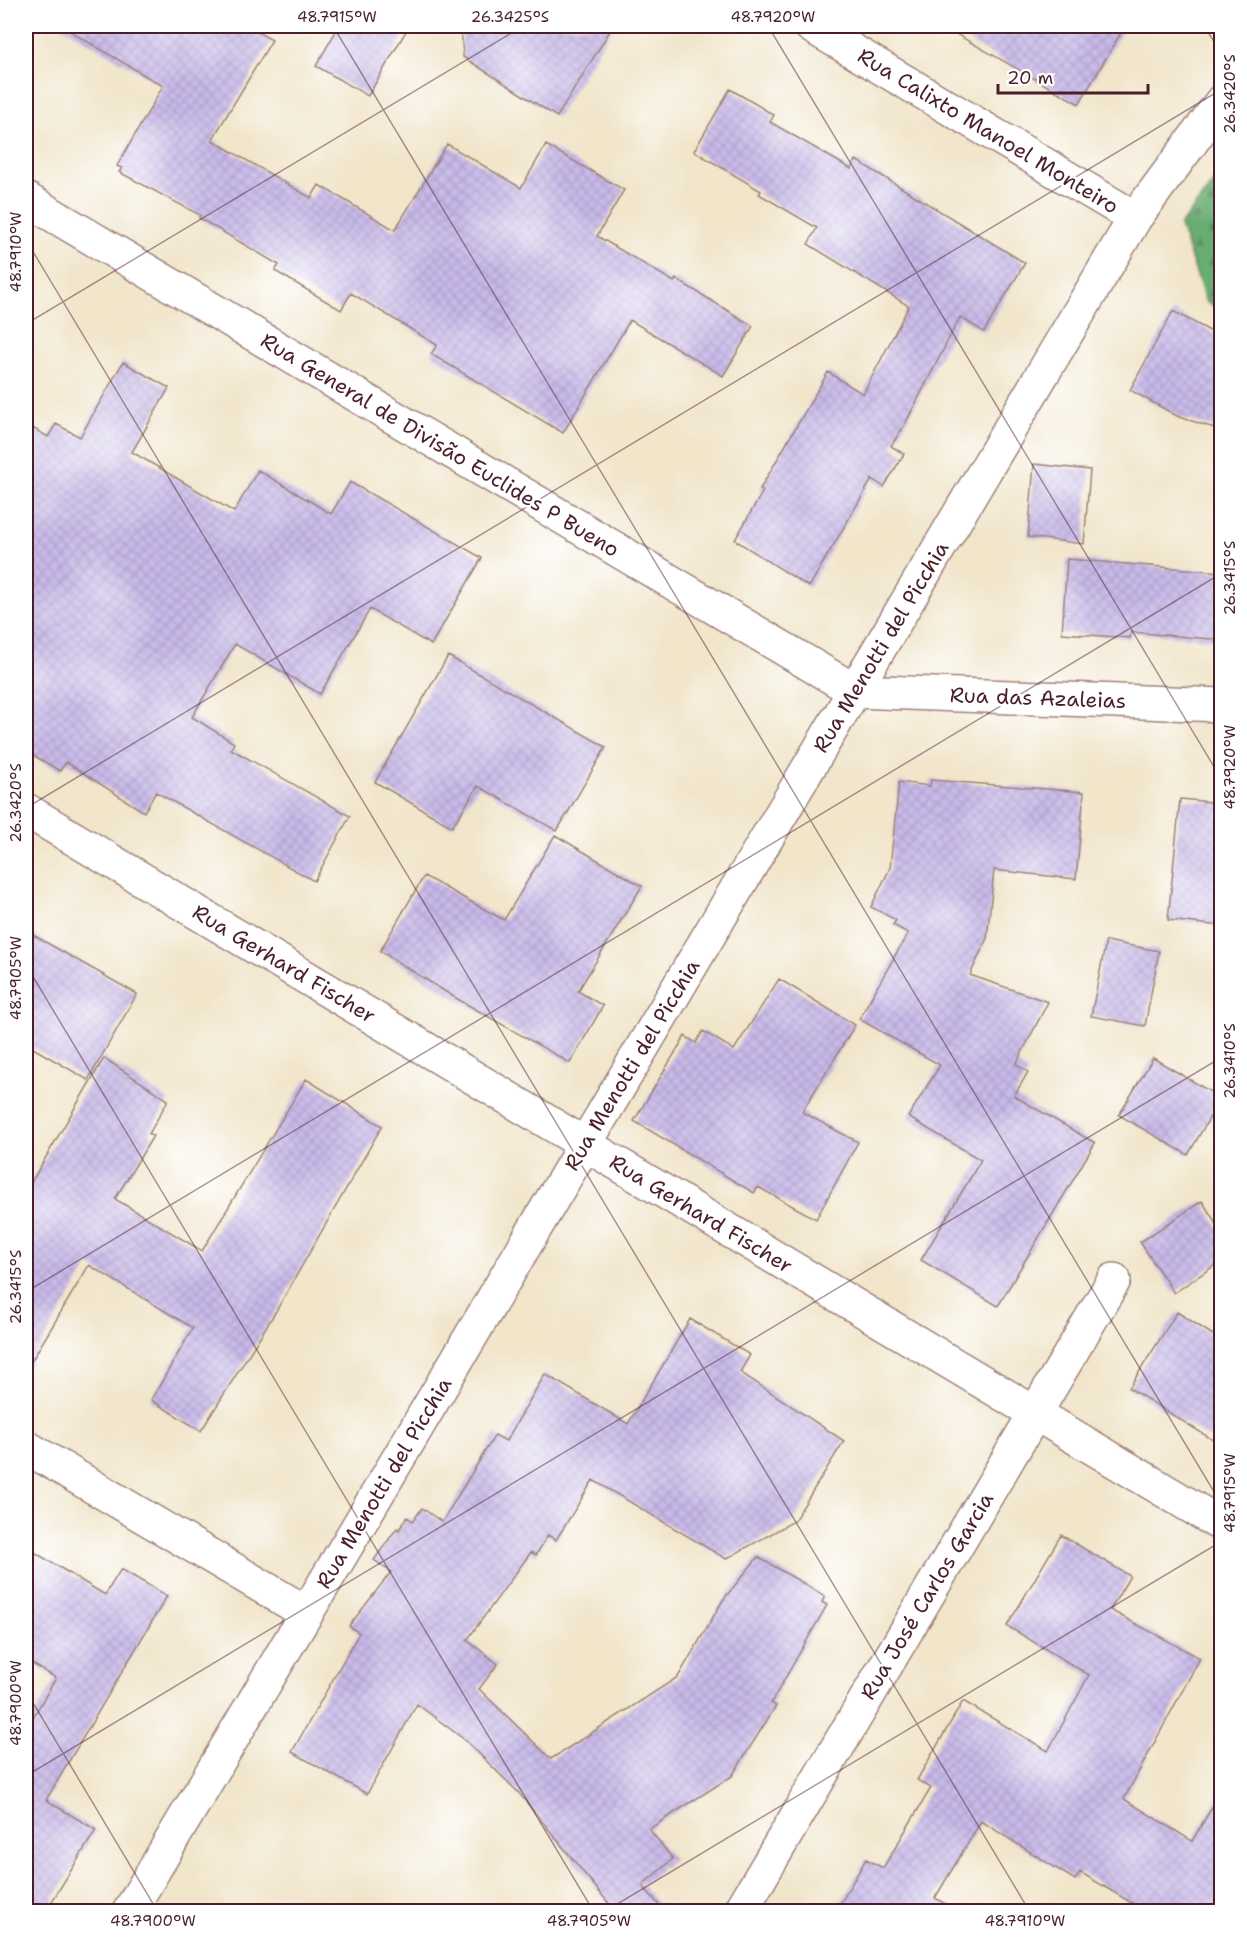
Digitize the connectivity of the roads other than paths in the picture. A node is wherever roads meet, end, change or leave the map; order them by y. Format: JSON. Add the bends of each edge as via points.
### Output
{"nodes":[{"id":1,"x":811,"y":26,"type":"edge"},
{"id":2,"x":1221,"y":101,"type":"edge"},
{"id":3,"x":26,"y":199,"type":"edge"},
{"id":4,"x":1135,"y":218,"type":"junction"},
{"id":5,"x":855,"y":691,"type":"junction"},
{"id":6,"x":1221,"y":705,"type":"edge"},
{"id":7,"x":26,"y":810,"type":"edge"},
{"id":8,"x":585,"y":1144,"type":"junction"},
{"id":9,"x":1114,"y":1280,"type":"dead end"},
{"id":10,"x":1035,"y":1414,"type":"junction"},
{"id":11,"x":26,"y":1447,"type":"edge"},
{"id":12,"x":1221,"y":1525,"type":"edge"},
{"id":13,"x":307,"y":1613,"type":"junction"},
{"id":14,"x":129,"y":1911,"type":"edge"},
{"id":15,"x":740,"y":1911,"type":"edge"}],
"edges":[{"from":1,"to":4,"type":"street","name":"Rua Calixto Manoel Monteiro"},
{"from":2,"to":4,"type":"street","name":"Rua Menotti del Picchia"},
{"from":3,"to":5,"type":"street","name":"Rua General de Divisão Euclides P Bueno"},
{"from":4,"to":5,"type":"street","name":"Rua Menotti del Picchia"},
{"from":5,"to":6,"type":"street","name":"Rua das Azaleias"},
{"from":5,"to":8,"type":"street","name":"Rua Menotti del Picchia"},
{"from":7,"to":8,"type":"street","name":"Rua Gerhard Fischer"},
{"from":8,"to":10,"type":"street","name":"Rua Gerhard Fischer"},
{"from":8,"to":13,"type":"street","name":"Rua Menotti del Picchia"},
{"from":9,"to":10,"type":"street","name":"Rua José Carlos Garcia"},
{"from":10,"to":12,"type":"street","name":"Rua Gerhard Fischer"},
{"from":10,"to":15,"type":"street","name":"Rua José Carlos Garcia"},
{"from":11,"to":13,"type":"street"},
{"from":13,"to":14,"type":"street","name":"Rua Menotti del Picchia"}]}
